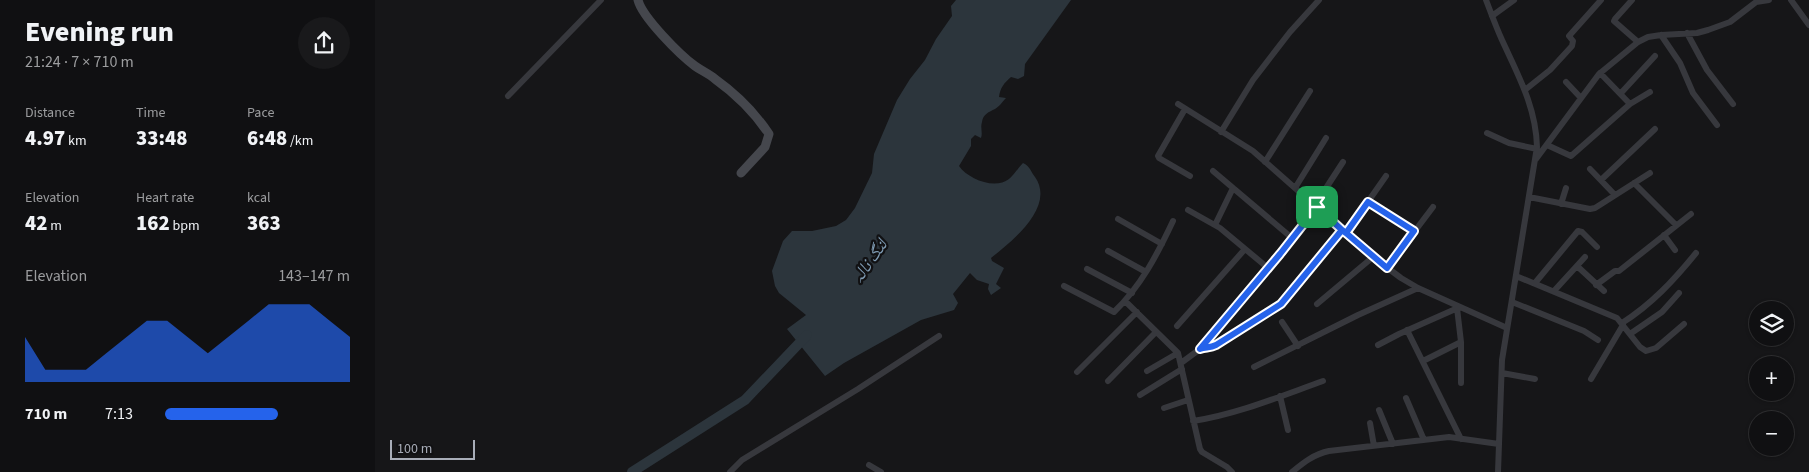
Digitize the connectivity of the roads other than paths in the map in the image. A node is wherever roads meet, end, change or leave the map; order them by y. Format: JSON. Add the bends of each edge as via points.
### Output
{"nodes":[{"id":1,"x":601,"y":0,"type":"edge"},
{"id":2,"x":638,"y":0,"type":"edge"},
{"id":3,"x":1319,"y":0,"type":"edge"},
{"id":4,"x":1486,"y":0,"type":"edge"},
{"id":5,"x":1514,"y":0,"type":"edge"},
{"id":6,"x":1632,"y":0,"type":"edge"},
{"id":7,"x":1769,"y":0,"type":"edge"},
{"id":8,"x":1791,"y":0,"type":"edge"},
{"id":9,"x":1597,"y":1,"type":"edge"},
{"id":10,"x":1757,"y":1,"type":"edge"},
{"id":11,"x":1492,"y":16,"type":"junction"},
{"id":12,"x":1809,"y":25,"type":"edge"},
{"id":13,"x":1687,"y":33,"type":"junction"},
{"id":14,"x":1661,"y":35,"type":"junction"},
{"id":15,"x":1638,"y":42,"type":"junction"},
{"id":16,"x":1655,"y":56,"type":"dead end"},
{"id":17,"x":1600,"y":73,"type":"junction"},
{"id":18,"x":1566,"y":82,"type":"dead end"},
{"id":19,"x":1525,"y":90,"type":"junction"},
{"id":20,"x":1310,"y":91,"type":"dead end"},
{"id":21,"x":1650,"y":92,"type":"dead end"},
{"id":22,"x":1621,"y":93,"type":"junction"},
{"id":23,"x":508,"y":96,"type":"dead end"},
{"id":24,"x":1581,"y":98,"type":"junction"},
{"id":25,"x":1178,"y":104,"type":"dead end"},
{"id":26,"x":1631,"y":104,"type":"junction"},
{"id":27,"x":1733,"y":104,"type":"dead end"},
{"id":28,"x":1185,"y":109,"type":"junction"},
{"id":29,"x":1717,"y":125,"type":"dead end"},
{"id":30,"x":1655,"y":129,"type":"dead end"},
{"id":31,"x":1221,"y":132,"type":"junction"},
{"id":32,"x":1487,"y":133,"type":"dead end"},
{"id":33,"x":1326,"y":138,"type":"dead end"},
{"id":34,"x":1547,"y":145,"type":"junction"},
{"id":35,"x":1537,"y":149,"type":"junction"},
{"id":36,"x":1536,"y":160,"type":"junction"},
{"id":37,"x":1265,"y":162,"type":"junction"},
{"id":38,"x":1343,"y":162,"type":"dead end"},
{"id":39,"x":1590,"y":169,"type":"dead end"},
{"id":40,"x":1213,"y":171,"type":"dead end"},
{"id":41,"x":741,"y":173,"type":"dead end"},
{"id":42,"x":1650,"y":173,"type":"dead end"},
{"id":43,"x":1189,"y":176,"type":"dead end"},
{"id":44,"x":1385,"y":176,"type":"dead end"},
{"id":45,"x":1601,"y":180,"type":"junction"},
{"id":46,"x":1635,"y":183,"type":"junction"},
{"id":47,"x":1233,"y":188,"type":"junction"},
{"id":48,"x":1295,"y":188,"type":"junction"},
{"id":49,"x":1566,"y":188,"type":"dead end"},
{"id":50,"x":1615,"y":195,"type":"junction"},
{"id":51,"x":1529,"y":198,"type":"junction"},
{"id":52,"x":1368,"y":202,"type":"junction"},
{"id":53,"x":1561,"y":204,"type":"junction"},
{"id":54,"x":1316,"y":206,"type":"junction"},
{"id":55,"x":1433,"y":207,"type":"dead end"},
{"id":56,"x":1188,"y":210,"type":"dead end"},
{"id":57,"x":1691,"y":214,"type":"dead end"},
{"id":58,"x":1119,"y":219,"type":"dead end"},
{"id":59,"x":1173,"y":221,"type":"dead end"},
{"id":60,"x":1215,"y":225,"type":"junction"},
{"id":61,"x":1676,"y":225,"type":"junction"},
{"id":62,"x":1344,"y":231,"type":"junction"},
{"id":63,"x":1414,"y":231,"type":"junction"},
{"id":64,"x":1663,"y":235,"type":"junction"},
{"id":65,"x":1292,"y":238,"type":"junction"},
{"id":66,"x":1162,"y":244,"type":"junction"},
{"id":67,"x":1597,"y":247,"type":"dead end"},
{"id":68,"x":1245,"y":249,"type":"junction"},
{"id":69,"x":1675,"y":250,"type":"dead end"},
{"id":70,"x":1108,"y":251,"type":"dead end"},
{"id":71,"x":1696,"y":253,"type":"dead end"},
{"id":72,"x":1373,"y":257,"type":"junction"},
{"id":73,"x":1585,"y":257,"type":"dead end"},
{"id":74,"x":1577,"y":266,"type":"junction"},
{"id":75,"x":1268,"y":268,"type":"junction"},
{"id":76,"x":1387,"y":268,"type":"junction"},
{"id":77,"x":1087,"y":269,"type":"dead end"},
{"id":78,"x":1146,"y":272,"type":"junction"},
{"id":79,"x":1516,"y":276,"type":"junction"},
{"id":80,"x":1535,"y":284,"type":"junction"},
{"id":81,"x":1596,"y":285,"type":"junction"},
{"id":82,"x":1064,"y":286,"type":"dead end"},
{"id":83,"x":1418,"y":288,"type":"junction"},
{"id":84,"x":1554,"y":291,"type":"junction"},
{"id":85,"x":1604,"y":291,"type":"dead end"},
{"id":86,"x":1132,"y":293,"type":"junction"},
{"id":87,"x":1679,"y":293,"type":"dead end"},
{"id":88,"x":1125,"y":301,"type":"junction"},
{"id":89,"x":1512,"y":302,"type":"junction"},
{"id":90,"x":1317,"y":304,"type":"dead end"},
{"id":91,"x":1458,"y":308,"type":"junction"},
{"id":92,"x":1137,"y":312,"type":"junction"},
{"id":93,"x":1282,"y":322,"type":"dead end"},
{"id":94,"x":1622,"y":324,"type":"junction"},
{"id":95,"x":1684,"y":324,"type":"dead end"},
{"id":96,"x":1177,"y":326,"type":"dead end"},
{"id":97,"x":1507,"y":328,"type":"junction"},
{"id":98,"x":1407,"y":330,"type":"junction"},
{"id":99,"x":1156,"y":332,"type":"junction"},
{"id":100,"x":1630,"y":334,"type":"junction"},
{"id":101,"x":939,"y":336,"type":"dead end"},
{"id":102,"x":1598,"y":340,"type":"dead end"},
{"id":103,"x":1461,"y":342,"type":"junction"},
{"id":104,"x":1378,"y":345,"type":"dead end"},
{"id":105,"x":1298,"y":346,"type":"junction"},
{"id":106,"x":1200,"y":349,"type":"junction"},
{"id":107,"x":1178,"y":353,"type":"junction"},
{"id":108,"x":1423,"y":361,"type":"junction"},
{"id":109,"x":1182,"y":366,"type":"junction"},
{"id":110,"x":1254,"y":367,"type":"dead end"},
{"id":111,"x":1147,"y":370,"type":"dead end"},
{"id":112,"x":1077,"y":372,"type":"dead end"},
{"id":113,"x":1502,"y":373,"type":"junction"},
{"id":114,"x":1535,"y":379,"type":"dead end"},
{"id":115,"x":1591,"y":379,"type":"dead end"},
{"id":116,"x":1108,"y":381,"type":"dead end"},
{"id":117,"x":1323,"y":382,"type":"dead end"},
{"id":118,"x":1461,"y":383,"type":"dead end"},
{"id":119,"x":1140,"y":395,"type":"dead end"},
{"id":120,"x":1280,"y":396,"type":"junction"},
{"id":121,"x":1406,"y":398,"type":"dead end"},
{"id":122,"x":1188,"y":400,"type":"junction"},
{"id":123,"x":1165,"y":408,"type":"dead end"},
{"id":124,"x":1379,"y":410,"type":"dead end"},
{"id":125,"x":1193,"y":420,"type":"junction"},
{"id":126,"x":1370,"y":423,"type":"dead end"},
{"id":127,"x":1288,"y":430,"type":"dead end"},
{"id":128,"x":1461,"y":439,"type":"junction"},
{"id":129,"x":1424,"y":440,"type":"junction"},
{"id":130,"x":1393,"y":444,"type":"junction"},
{"id":131,"x":1499,"y":444,"type":"junction"},
{"id":132,"x":1374,"y":446,"type":"junction"},
{"id":133,"x":869,"y":465,"type":"dead end"},
{"id":134,"x":731,"y":472,"type":"edge"},
{"id":135,"x":881,"y":472,"type":"edge"},
{"id":136,"x":1232,"y":472,"type":"edge"},
{"id":137,"x":1292,"y":472,"type":"edge"},
{"id":138,"x":1498,"y":472,"type":"edge"}],
"edges":[{"from":1,"to":23,"type":"street"},
{"from":2,"to":41,"type":"street","via":[[650,22],[695,66],[715,78],[745,104],[769,134],[765,147]]},
{"from":3,"to":31,"type":"street","via":[[1253,80]]},
{"from":4,"to":11,"type":"street"},
{"from":5,"to":11,"type":"street"},
{"from":6,"to":15,"type":"street","via":[[1614,21]]},
{"from":7,"to":10,"type":"street"},
{"from":8,"to":12,"type":"street"},
{"from":9,"to":19,"type":"street","via":[[1569,36],[1572,46]]},
{"from":10,"to":13,"type":"street","via":[[1730,22]]},
{"from":11,"to":19,"type":"street"},
{"from":13,"to":14,"type":"street"},
{"from":13,"to":27,"type":"street","via":[[1707,70]]},
{"from":14,"to":15,"type":"street"},
{"from":14,"to":29,"type":"street","via":[[1680,63],[1693,93]]},
{"from":15,"to":17,"type":"street"},
{"from":16,"to":22,"type":"street"},
{"from":17,"to":22,"type":"street"},
{"from":17,"to":24,"type":"street"},
{"from":18,"to":24,"type":"street"},
{"from":19,"to":35,"type":"street","via":[[1537,132]]},
{"from":20,"to":37,"type":"street"},
{"from":21,"to":26,"type":"street"},
{"from":22,"to":26,"type":"street"},
{"from":24,"to":34,"type":"street"},
{"from":25,"to":28,"type":"street"},
{"from":26,"to":34,"type":"street","via":[[1571,156]]},
{"from":28,"to":31,"type":"street"},
{"from":28,"to":43,"type":"street","via":[[1158,156]]},
{"from":30,"to":45,"type":"street"},
{"from":31,"to":37,"type":"street"},
{"from":32,"to":35,"type":"street","via":[[1509,143]]},
{"from":33,"to":48,"type":"street"},
{"from":34,"to":36,"type":"street"},
{"from":35,"to":36,"type":"street"},
{"from":36,"to":51,"type":"street"},
{"from":37,"to":48,"type":"street"},
{"from":38,"to":54,"type":"street"},
{"from":39,"to":45,"type":"street"},
{"from":40,"to":47,"type":"street"},
{"from":42,"to":46,"type":"street"},
{"from":44,"to":52,"type":"street"},
{"from":45,"to":50,"type":"street"},
{"from":46,"to":50,"type":"street"},
{"from":46,"to":61,"type":"street"},
{"from":47,"to":60,"type":"street"},
{"from":47,"to":65,"type":"street"},
{"from":48,"to":54,"type":"street"},
{"from":49,"to":53,"type":"street"},
{"from":50,"to":53,"type":"street","via":[[1590,209]]},
{"from":51,"to":53,"type":"street"},
{"from":51,"to":79,"type":"street"},
{"from":52,"to":62,"type":"street"},
{"from":52,"to":63,"type":"street"},
{"from":54,"to":62,"type":"street"},
{"from":54,"to":65,"type":"street"},
{"from":55,"to":63,"type":"street"},
{"from":56,"to":60,"type":"street"},
{"from":57,"to":61,"type":"street"},
{"from":58,"to":66,"type":"street"},
{"from":59,"to":66,"type":"street"},
{"from":60,"to":68,"type":"street"},
{"from":61,"to":64,"type":"street"},
{"from":62,"to":72,"type":"street"},
{"from":62,"to":106,"type":"street","via":[[1281,304],[1216,345]]},
{"from":63,"to":76,"type":"street"},
{"from":64,"to":69,"type":"street"},
{"from":64,"to":81,"type":"street","via":[[1619,271],[1615,270]]},
{"from":65,"to":75,"type":"street"},
{"from":66,"to":78,"type":"street"},
{"from":67,"to":80,"type":"street","via":[[1578,231]]},
{"from":68,"to":75,"type":"street"},
{"from":68,"to":96,"type":"street"},
{"from":70,"to":78,"type":"street"},
{"from":71,"to":94,"type":"street","via":[[1673,281]]},
{"from":72,"to":76,"type":"street"},
{"from":72,"to":90,"type":"street"},
{"from":73,"to":74,"type":"street"},
{"from":74,"to":81,"type":"street"},
{"from":74,"to":84,"type":"street"},
{"from":75,"to":106,"type":"street"},
{"from":76,"to":83,"type":"street"},
{"from":77,"to":86,"type":"street"},
{"from":78,"to":86,"type":"street"},
{"from":79,"to":80,"type":"street"},
{"from":79,"to":89,"type":"street"},
{"from":80,"to":84,"type":"street"},
{"from":81,"to":85,"type":"street"},
{"from":82,"to":88,"type":"street","via":[[1114,312]]},
{"from":83,"to":91,"type":"street"},
{"from":83,"to":105,"type":"street"},
{"from":84,"to":94,"type":"street","via":[[1617,318]]},
{"from":86,"to":88,"type":"street"},
{"from":87,"to":100,"type":"street","via":[[1662,312]]},
{"from":88,"to":92,"type":"street"},
{"from":89,"to":97,"type":"street"},
{"from":89,"to":102,"type":"street","via":[[1584,331]]},
{"from":91,"to":97,"type":"street"},
{"from":91,"to":98,"type":"street"},
{"from":91,"to":103,"type":"street"},
{"from":92,"to":99,"type":"street"},
{"from":92,"to":112,"type":"street"},
{"from":93,"to":105,"type":"street"},
{"from":94,"to":100,"type":"street"},
{"from":94,"to":115,"type":"street"},
{"from":95,"to":100,"type":"street","via":[[1650,351],[1640,347]]},
{"from":97,"to":113,"type":"street"},
{"from":98,"to":104,"type":"street"},
{"from":98,"to":108,"type":"street"},
{"from":99,"to":107,"type":"street"},
{"from":99,"to":116,"type":"street"},
{"from":101,"to":134,"type":"street","via":[[858,390],[742,460]]},
{"from":103,"to":108,"type":"street"},
{"from":103,"to":118,"type":"street"},
{"from":105,"to":110,"type":"street"},
{"from":106,"to":109,"type":"street"},
{"from":107,"to":109,"type":"street"},
{"from":107,"to":111,"type":"street"},
{"from":108,"to":128,"type":"street"},
{"from":109,"to":119,"type":"street"},
{"from":109,"to":122,"type":"street"},
{"from":113,"to":114,"type":"street"},
{"from":113,"to":131,"type":"street"},
{"from":117,"to":120,"type":"street"},
{"from":120,"to":125,"type":"street"},
{"from":120,"to":127,"type":"street"},
{"from":121,"to":129,"type":"street"},
{"from":122,"to":123,"type":"street"},
{"from":122,"to":125,"type":"street"},
{"from":124,"to":130,"type":"street"},
{"from":125,"to":136,"type":"street","via":[[1202,452]]},
{"from":126,"to":132,"type":"street"},
{"from":128,"to":129,"type":"street"},
{"from":128,"to":131,"type":"street"},
{"from":129,"to":130,"type":"street"},
{"from":130,"to":132,"type":"street"},
{"from":131,"to":138,"type":"street"},
{"from":132,"to":137,"type":"street","via":[[1321,453]]},
{"from":133,"to":135,"type":"street"}]}
